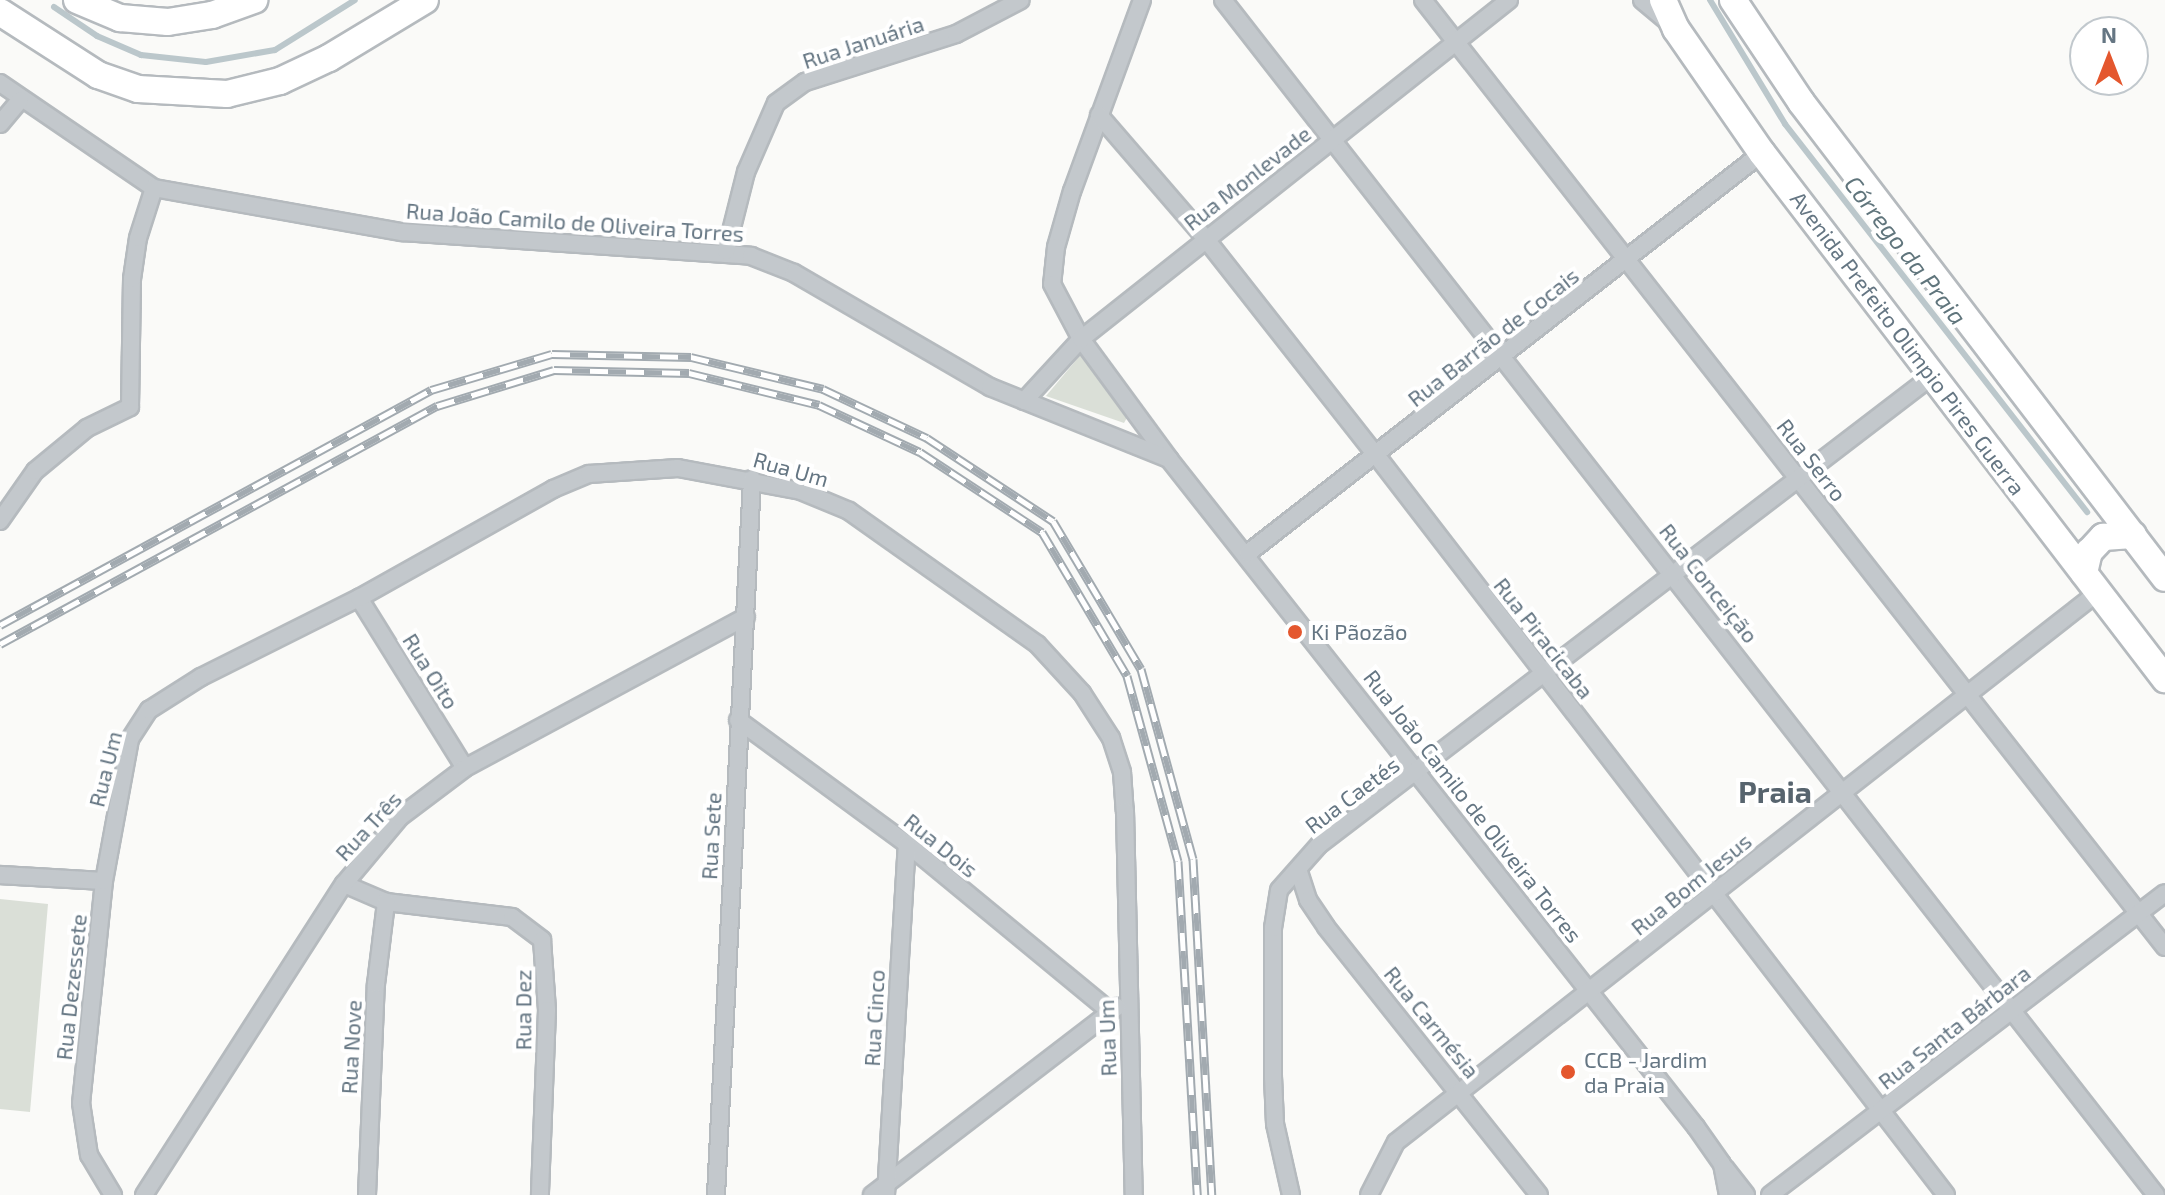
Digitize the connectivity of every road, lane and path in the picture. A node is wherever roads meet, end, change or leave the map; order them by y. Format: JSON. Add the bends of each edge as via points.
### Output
{"nodes":[{"id":1,"x":77,"y":0,"type":"edge"},
{"id":2,"x":254,"y":0,"type":"edge"},
{"id":3,"x":425,"y":0,"type":"edge"},
{"id":4,"x":1021,"y":0,"type":"edge"},
{"id":5,"x":1142,"y":0,"type":"edge"},
{"id":6,"x":1223,"y":0,"type":"edge"},
{"id":7,"x":1423,"y":0,"type":"edge"},
{"id":8,"x":1509,"y":0,"type":"edge"},
{"id":9,"x":1642,"y":0,"type":"edge"},
{"id":10,"x":1663,"y":0,"type":"edge"},
{"id":11,"x":1733,"y":0,"type":"edge"},
{"id":12,"x":0,"y":12,"type":"edge"},
{"id":13,"x":1676,"y":29,"type":"junction"},
{"id":14,"x":1456,"y":43,"type":"junction"},
{"id":15,"x":0,"y":83,"type":"edge"},
{"id":16,"x":20,"y":100,"type":"junction"},
{"id":17,"x":1099,"y":115,"type":"junction"},
{"id":18,"x":0,"y":124,"type":"edge"},
{"id":19,"x":1334,"y":138,"type":"junction"},
{"id":20,"x":1762,"y":153,"type":"junction"},
{"id":21,"x":154,"y":188,"type":"junction"},
{"id":22,"x":1205,"y":238,"type":"junction"},
{"id":23,"x":726,"y":251,"type":"junction"},
{"id":24,"x":1628,"y":260,"type":"junction"},
{"id":25,"x":1081,"y":339,"type":"junction"},
{"id":26,"x":1501,"y":358,"type":"junction"},
{"id":27,"x":1931,"y":377,"type":"junction"},
{"id":28,"x":1024,"y":401,"type":"junction"},
{"id":29,"x":1376,"y":455,"type":"junction"},
{"id":30,"x":1169,"y":459,"type":"junction"},
{"id":31,"x":752,"y":479,"type":"junction"},
{"id":32,"x":1799,"y":479,"type":"junction"},
{"id":33,"x":0,"y":521,"type":"edge"},
{"id":34,"x":2133,"y":535,"type":"junction"},
{"id":35,"x":1248,"y":553,"type":"junction"},
{"id":36,"x":1675,"y":574,"type":"junction"},
{"id":37,"x":2165,"y":578,"type":"edge"},
{"id":38,"x":2090,"y":583,"type":"junction"},
{"id":39,"x":359,"y":598,"type":"junction"},
{"id":40,"x":746,"y":617,"type":"junction"},
{"id":41,"x":2138,"y":647,"type":"junction"},
{"id":42,"x":2165,"y":653,"type":"edge"},
{"id":43,"x":1544,"y":675,"type":"junction"},
{"id":44,"x":2165,"y":679,"type":"edge"},
{"id":45,"x":1966,"y":694,"type":"junction"},
{"id":46,"x":738,"y":720,"type":"junction"},
{"id":47,"x":465,"y":768,"type":"junction"},
{"id":48,"x":1417,"y":774,"type":"junction"},
{"id":49,"x":1842,"y":792,"type":"junction"},
{"id":50,"x":907,"y":844,"type":"junction"},
{"id":51,"x":1299,"y":872,"type":"junction"},
{"id":52,"x":0,"y":875,"type":"edge"},
{"id":53,"x":104,"y":881,"type":"junction"},
{"id":54,"x":344,"y":884,"type":"junction"},
{"id":55,"x":1714,"y":893,"type":"junction"},
{"id":56,"x":2165,"y":893,"type":"edge"},
{"id":57,"x":386,"y":902,"type":"junction"},
{"id":58,"x":2140,"y":913,"type":"junction"},
{"id":59,"x":2165,"y":947,"type":"edge"},
{"id":60,"x":1592,"y":991,"type":"junction"},
{"id":61,"x":1128,"y":999,"type":"junction"},
{"id":62,"x":2009,"y":1010,"type":"junction"},
{"id":63,"x":1111,"y":1012,"type":"junction"},
{"id":64,"x":1460,"y":1091,"type":"junction"},
{"id":65,"x":1883,"y":1111,"type":"junction"},
{"id":66,"x":1722,"y":1164,"type":"junction"},
{"id":67,"x":886,"y":1189,"type":"edge"},
{"id":68,"x":113,"y":1195,"type":"edge"},
{"id":69,"x":144,"y":1195,"type":"edge"},
{"id":70,"x":367,"y":1195,"type":"edge"},
{"id":71,"x":540,"y":1195,"type":"edge"},
{"id":72,"x":716,"y":1195,"type":"edge"},
{"id":73,"x":872,"y":1195,"type":"edge"},
{"id":74,"x":1134,"y":1195,"type":"edge"},
{"id":75,"x":1291,"y":1195,"type":"edge"},
{"id":76,"x":1369,"y":1195,"type":"edge"},
{"id":77,"x":1539,"y":1195,"type":"edge"},
{"id":78,"x":1728,"y":1195,"type":"edge"},
{"id":79,"x":1746,"y":1195,"type":"edge"},
{"id":80,"x":1770,"y":1195,"type":"edge"},
{"id":81,"x":1946,"y":1195,"type":"edge"},
{"id":82,"x":2156,"y":1195,"type":"edge"}],
"edges":[{"from":1,"to":2,"type":"main road","via":[[120,18],[168,22],[212,15]]},
{"from":3,"to":12,"type":"main road","via":[[329,58],[280,81],[227,94],[138,89],[98,75]]},
{"from":4,"to":23,"type":"street","name":"Rua Januária","via":[[956,34],[805,82],[776,103],[746,172]]},
{"from":5,"to":17,"type":"street"},
{"from":6,"to":19,"type":"street","name":"Rua Conceição"},
{"from":7,"to":14,"type":"street","name":"Rua Serro"},
{"from":8,"to":14,"type":"street","name":"Rua Monlevade"},
{"from":9,"to":13,"type":"street"},
{"from":10,"to":13,"type":"main road","name":"Avenida Prefeito Olimpio Pires Guerra"},
{"from":11,"to":34,"type":"main road","via":[[1801,102]]},
{"from":13,"to":20,"type":"main road","name":"Avenida Prefeito Olimpio Pires Guerra"},
{"from":14,"to":19,"type":"street","name":"Rua Monlevade"},
{"from":14,"to":24,"type":"street","name":"Rua Serro"},
{"from":15,"to":16,"type":"street","name":"Rua João Camilo de Oliveira Torres"},
{"from":16,"to":18,"type":"street"},
{"from":16,"to":21,"type":"street","name":"Rua João Camilo de Oliveira Torres"},
{"from":17,"to":22,"type":"street","name":"Rua Piracicaba"},
{"from":17,"to":25,"type":"street","via":[[1056,247],[1052,284]]},
{"from":19,"to":22,"type":"street","name":"Rua Monlevade"},
{"from":19,"to":26,"type":"street","name":"Rua Conceição"},
{"from":20,"to":24,"type":"street","name":"Rua Barrão de Cocais"},
{"from":20,"to":27,"type":"main road","name":"Avenida Prefeito Olimpio Pires Guerra"},
{"from":21,"to":23,"type":"street","name":"Rua João Camilo de Oliveira Torres","via":[[402,232]]},
{"from":21,"to":33,"type":"street","via":[[132,279],[130,407],[87,428],[35,471]]},
{"from":22,"to":25,"type":"street","name":"Rua Monlevade"},
{"from":22,"to":29,"type":"street","name":"Rua Piracicaba"},
{"from":23,"to":28,"type":"street","name":"Rua João Camilo de Oliveira Torres","via":[[794,273]]},
{"from":24,"to":26,"type":"street","name":"Rua Barrão de Cocais"},
{"from":24,"to":32,"type":"street","name":"Rua Serro"},
{"from":25,"to":28,"type":"street","name":"Rua Monlevade"},
{"from":25,"to":30,"type":"street"},
{"from":26,"to":29,"type":"street","name":"Rua Barrão de Cocais"},
{"from":26,"to":36,"type":"street","name":"Rua Conceição"},
{"from":27,"to":32,"type":"street","name":"Rua Caetés"},
{"from":27,"to":38,"type":"main road","name":"Avenida Prefeito Olimpio Pires Guerra"},
{"from":28,"to":30,"type":"street","name":"Rua João Camilo de Oliveira Torres"},
{"from":29,"to":35,"type":"street","name":"Rua Barrão de Cocais"},
{"from":29,"to":43,"type":"street","name":"Rua Piracicaba"},
{"from":30,"to":35,"type":"street","name":"Rua João Camilo de Oliveira Torres"},
{"from":31,"to":39,"type":"street","name":"Rua Um","via":[[678,468],[589,474],[539,496]]},
{"from":31,"to":40,"type":"street","name":"Rua Sete"},
{"from":31,"to":61,"type":"street","name":"Rua Um","via":[[849,511],[1037,644],[1082,693],[1111,738],[1122,772]]},
{"from":32,"to":36,"type":"street","name":"Rua Caetés"},
{"from":32,"to":45,"type":"street","name":"Rua Serro"},
{"from":34,"to":37,"type":"main road"},
{"from":34,"to":38,"type":"main road","via":[[2103,537],[2089,552]]},
{"from":35,"to":48,"type":"street","name":"Rua João Camilo de Oliveira Torres"},
{"from":36,"to":43,"type":"street","name":"Rua Caetés"},
{"from":36,"to":49,"type":"street","name":"Rua Conceição"},
{"from":38,"to":41,"type":"main road","name":"Avenida Prefeito Olimpio Pires Guerra"},
{"from":38,"to":45,"type":"street","name":"Rua Bom Jesus"},
{"from":39,"to":47,"type":"street","name":"Rua Oito"},
{"from":39,"to":53,"type":"street","name":"Rua Um","via":[[201,677],[149,710],[130,739]]},
{"from":40,"to":46,"type":"street","name":"Rua Sete"},
{"from":40,"to":47,"type":"street","name":"Rua Três"},
{"from":41,"to":42,"type":"main road"},
{"from":41,"to":44,"type":"main road","name":"Avenida Prefeito Olimpio Pires Guerra"},
{"from":43,"to":48,"type":"street","name":"Rua Caetés"},
{"from":43,"to":55,"type":"street","name":"Rua Piracicaba"},
{"from":45,"to":49,"type":"street","name":"Rua Bom Jesus"},
{"from":45,"to":58,"type":"street","name":"Rua Serro"},
{"from":46,"to":50,"type":"street","name":"Rua Dois"},
{"from":46,"to":72,"type":"street","name":"Rua Sete"},
{"from":47,"to":54,"type":"street","name":"Rua Três","via":[[400,817]]},
{"from":48,"to":51,"type":"street","name":"Rua Caetés","via":[[1319,845]]},
{"from":48,"to":60,"type":"street","name":"Rua João Camilo de Oliveira Torres"},
{"from":49,"to":55,"type":"street","name":"Rua Bom Jesus"},
{"from":49,"to":62,"type":"street","name":"Rua Conceição"},
{"from":50,"to":63,"type":"street","name":"Rua Dois"},
{"from":50,"to":67,"type":"street","name":"Rua Cinco"},
{"from":51,"to":64,"type":"street","name":"Rua Carmésia","via":[[1308,900],[1326,927]]},
{"from":51,"to":75,"type":"street","name":"Rua Caetés","via":[[1279,890],[1273,928],[1275,1124]]},
{"from":52,"to":53,"type":"street"},
{"from":53,"to":68,"type":"street","name":"Rua Dezessete","via":[[81,1103],[89,1155]]},
{"from":54,"to":57,"type":"street","name":"Rua Dez"},
{"from":54,"to":69,"type":"street","name":"Rua Três"},
{"from":55,"to":60,"type":"street","name":"Rua Bom Jesus"},
{"from":55,"to":65,"type":"street","name":"Rua Piracicaba"},
{"from":56,"to":58,"type":"street","name":"Rua Santa Bárbara"},
{"from":57,"to":70,"type":"street","name":"Rua Nove","via":[[376,984]]},
{"from":57,"to":71,"type":"street","name":"Rua Dez","via":[[512,917],[542,940],[547,1010]]},
{"from":58,"to":59,"type":"street","name":"Rua Serro"},
{"from":58,"to":62,"type":"street","name":"Rua Santa Bárbara"},
{"from":60,"to":64,"type":"street","name":"Rua Bom Jesus"},
{"from":60,"to":66,"type":"street","name":"Rua João Camilo de Oliveira Torres"},
{"from":61,"to":63,"type":"street"},
{"from":61,"to":74,"type":"street","name":"Rua Um"},
{"from":62,"to":65,"type":"street","name":"Rua Santa Bárbara"},
{"from":62,"to":82,"type":"street","name":"Rua Conceição"},
{"from":63,"to":67,"type":"street"},
{"from":64,"to":76,"type":"street","name":"Rua Bom Jesus","via":[[1396,1142]]},
{"from":64,"to":77,"type":"street","name":"Rua Carmésia"},
{"from":65,"to":80,"type":"street","name":"Rua Santa Bárbara"},
{"from":65,"to":81,"type":"street","name":"Rua Piracicaba"},
{"from":66,"to":78,"type":"street","name":"Rua João Camilo de Oliveira Torres"},
{"from":66,"to":79,"type":"street"},
{"from":67,"to":73,"type":"street"}]}
